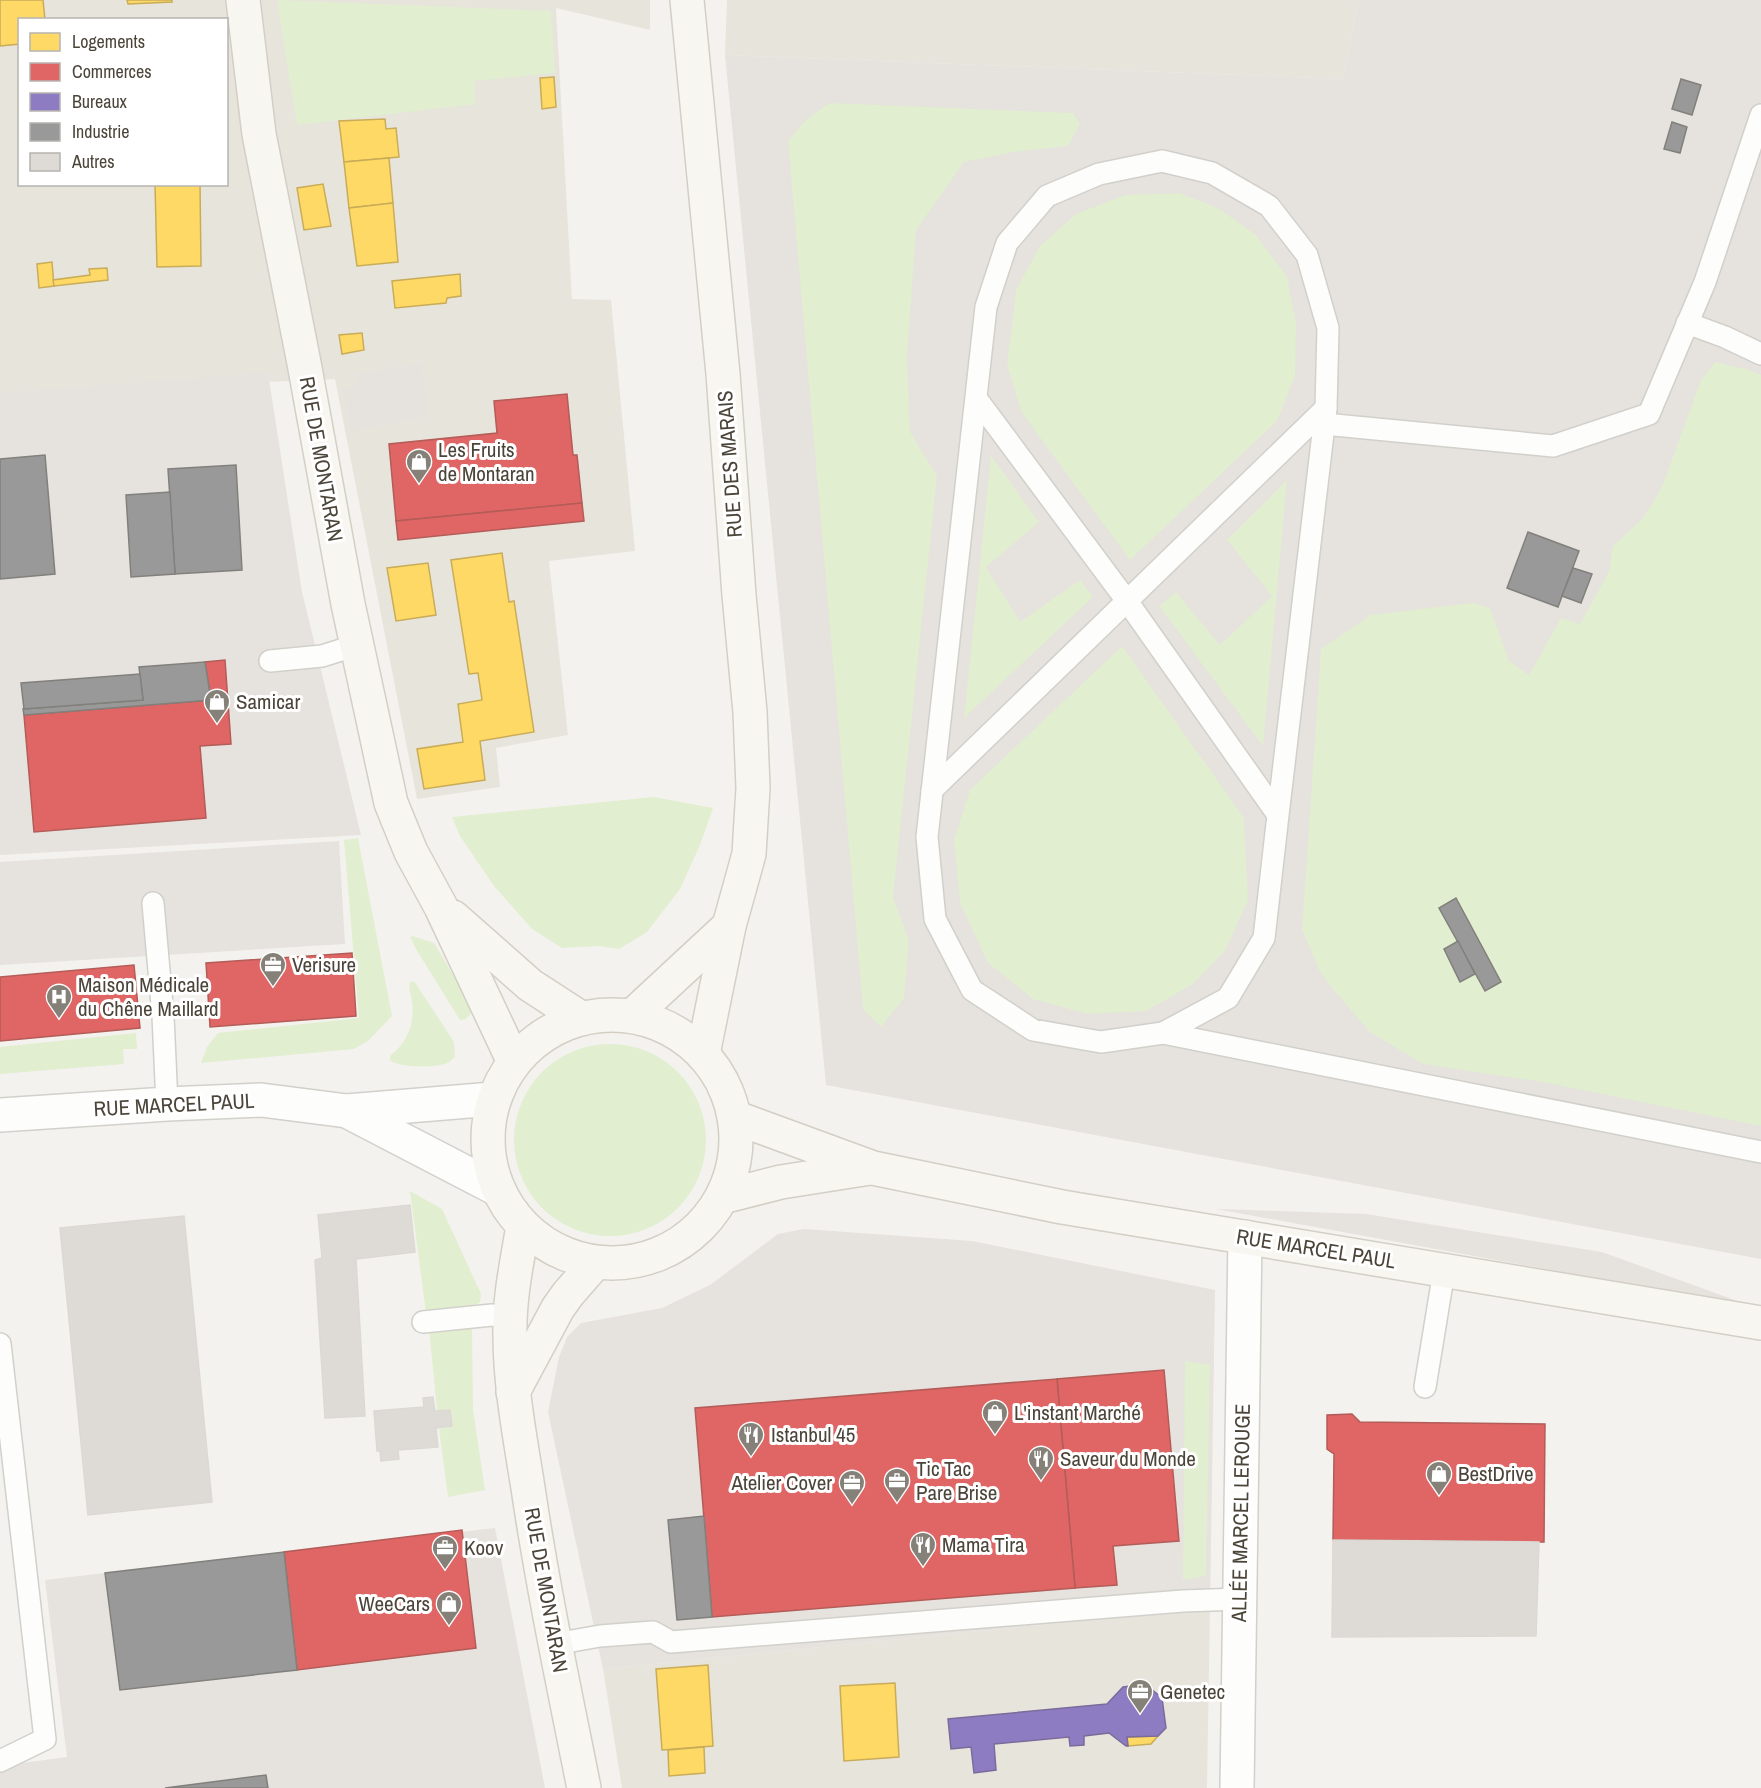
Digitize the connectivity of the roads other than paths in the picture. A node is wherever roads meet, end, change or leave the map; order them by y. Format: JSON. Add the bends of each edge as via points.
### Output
{"nodes":[{"id":1,"x":243,"y":0,"type":"edge"},
{"id":2,"x":687,"y":0,"type":"edge"},
{"id":3,"x":1761,"y":115,"type":"edge"},
{"id":4,"x":1687,"y":323,"type":"junction"},
{"id":5,"x":1761,"y":354,"type":"edge"},
{"id":6,"x":976,"y":398,"type":"junction"},
{"id":7,"x":1325,"y":416,"type":"junction"},
{"id":8,"x":1128,"y":601,"type":"junction"},
{"id":9,"x":357,"y":645,"type":"junction"},
{"id":10,"x":270,"y":660,"type":"dead end"},
{"id":11,"x":932,"y":790,"type":"junction"},
{"id":12,"x":1278,"y":815,"type":"junction"},
{"id":13,"x":153,"y":903,"type":"dead end"},
{"id":14,"x":441,"y":906,"type":"junction"},
{"id":15,"x":729,"y":926,"type":"junction"},
{"id":16,"x":632,"y":1016,"type":"junction"},
{"id":17,"x":581,"y":1018,"type":"junction"},
{"id":18,"x":1163,"y":1033,"type":"junction"},
{"id":19,"x":704,"y":1054,"type":"junction"},
{"id":20,"x":513,"y":1062,"type":"junction"},
{"id":21,"x":493,"y":1099,"type":"junction"},
{"id":22,"x":166,"y":1104,"type":"junction"},
{"id":23,"x":347,"y":1111,"type":"junction"},
{"id":24,"x":0,"y":1115,"type":"edge"},
{"id":25,"x":734,"y":1117,"type":"junction"},
{"id":26,"x":1761,"y":1152,"type":"edge"},
{"id":27,"x":873,"y":1168,"type":"junction"},
{"id":28,"x":497,"y":1189,"type":"junction"},
{"id":29,"x":722,"y":1197,"type":"junction"},
{"id":30,"x":523,"y":1226,"type":"junction"},
{"id":31,"x":1245,"y":1237,"type":"junction"},
{"id":32,"x":595,"y":1263,"type":"junction"},
{"id":33,"x":1444,"y":1270,"type":"junction"},
{"id":34,"x":511,"y":1317,"type":"junction"},
{"id":35,"x":423,"y":1322,"type":"dead end"},
{"id":36,"x":1761,"y":1323,"type":"edge"},
{"id":37,"x":0,"y":1344,"type":"edge"},
{"id":38,"x":1425,"y":1387,"type":"dead end"},
{"id":39,"x":513,"y":1392,"type":"junction"},
{"id":40,"x":1240,"y":1599,"type":"junction"},
{"id":41,"x":555,"y":1644,"type":"junction"},
{"id":42,"x":0,"y":1761,"type":"edge"},
{"id":43,"x":584,"y":1788,"type":"edge"},
{"id":44,"x":1237,"y":1788,"type":"edge"}],
"edges":[{"from":1,"to":9,"type":"street","name":"RUE DE MONTARAN","via":[[259,134]]},
{"from":2,"to":15,"type":"street","name":"RUE DES MARAIS","via":[[750,712],[753,788],[749,854]]},
{"from":3,"to":4,"type":"lane","via":[[1705,282]]},
{"from":4,"to":5,"type":"lane"},
{"from":4,"to":7,"type":"lane","via":[[1649,414],[1553,446]]},
{"from":6,"to":7,"type":"lane","via":[[986,307],[1006,243],[1047,196],[1100,174],[1162,161],[1212,173],[1269,206],[1307,255],[1328,328]]},
{"from":6,"to":8,"type":"lane"},
{"from":6,"to":11,"type":"lane"},
{"from":7,"to":8,"type":"lane"},
{"from":7,"to":12,"type":"lane"},
{"from":8,"to":11,"type":"lane"},
{"from":8,"to":12,"type":"lane"},
{"from":9,"to":10,"type":"lane","via":[[322,656]]},
{"from":9,"to":14,"type":"street","name":"RUE DE MONTARAN","via":[[391,803],[411,852]]},
{"from":11,"to":18,"type":"lane","via":[[927,837],[935,919],[972,990],[1033,1030],[1101,1042]]},
{"from":12,"to":18,"type":"lane","via":[[1264,938],[1228,998]]},
{"from":13,"to":22,"type":"lane"},
{"from":14,"to":17,"type":"street","name":"RUE DE MONTARAN","via":[[530,985]]},
{"from":14,"to":20,"type":"street","name":"RUE DE MONTARAN"},
{"from":15,"to":16,"type":"street"},
{"from":15,"to":19,"type":"street","name":"RUE DES MARAIS"},
{"from":16,"to":17,"type":"street"},
{"from":16,"to":19,"type":"street","via":[[659,1023]]},
{"from":17,"to":20,"type":"street","via":[[543,1034]]},
{"from":18,"to":26,"type":"lane"},
{"from":19,"to":25,"type":"street","via":[[728,1094]]},
{"from":20,"to":21,"type":"street"},
{"from":21,"to":23,"type":"street","name":"RUE MARCEL PAUL"},
{"from":21,"to":28,"type":"street","via":[[487,1144]]},
{"from":22,"to":23,"type":"street","name":"RUE MARCEL PAUL","via":[[261,1100]]},
{"from":22,"to":24,"type":"street","name":"RUE MARCEL PAUL"},
{"from":23,"to":28,"type":"street","name":"RUE MARCEL PAUL"},
{"from":25,"to":27,"type":"street","name":"RUE MARCEL PAUL"},
{"from":25,"to":29,"type":"street","via":[[732,1171]]},
{"from":27,"to":29,"type":"street","name":"RUE MARCEL PAUL","via":[[781,1182]]},
{"from":27,"to":31,"type":"street","name":"RUE MARCEL PAUL","via":[[1062,1207]]},
{"from":28,"to":30,"type":"street"},
{"from":29,"to":32,"type":"street","via":[[704,1222],[682,1242],[655,1256],[625,1263]]},
{"from":30,"to":32,"type":"street","via":[[555,1250]]},
{"from":30,"to":34,"type":"street","name":"RUE DE MONTARAN"},
{"from":31,"to":33,"type":"street","name":"RUE MARCEL PAUL"},
{"from":31,"to":40,"type":"street","name":"ALLÉE MARCEL LEROUGE"},
{"from":32,"to":39,"type":"street","via":[[558,1308]]},
{"from":33,"to":36,"type":"street","name":"RUE MARCEL PAUL"},
{"from":33,"to":38,"type":"lane"},
{"from":34,"to":35,"type":"lane"},
{"from":34,"to":39,"type":"street","name":"RUE DE MONTARAN"},
{"from":37,"to":42,"type":"lane","via":[[45,1739]]},
{"from":39,"to":41,"type":"street","name":"RUE DE MONTARAN"},
{"from":40,"to":41,"type":"lane","via":[[671,1642],[653,1632]]},
{"from":40,"to":44,"type":"street","name":"ALLÉE MARCEL LEROUGE"},
{"from":41,"to":43,"type":"street","name":"RUE DE MONTARAN"}]}
